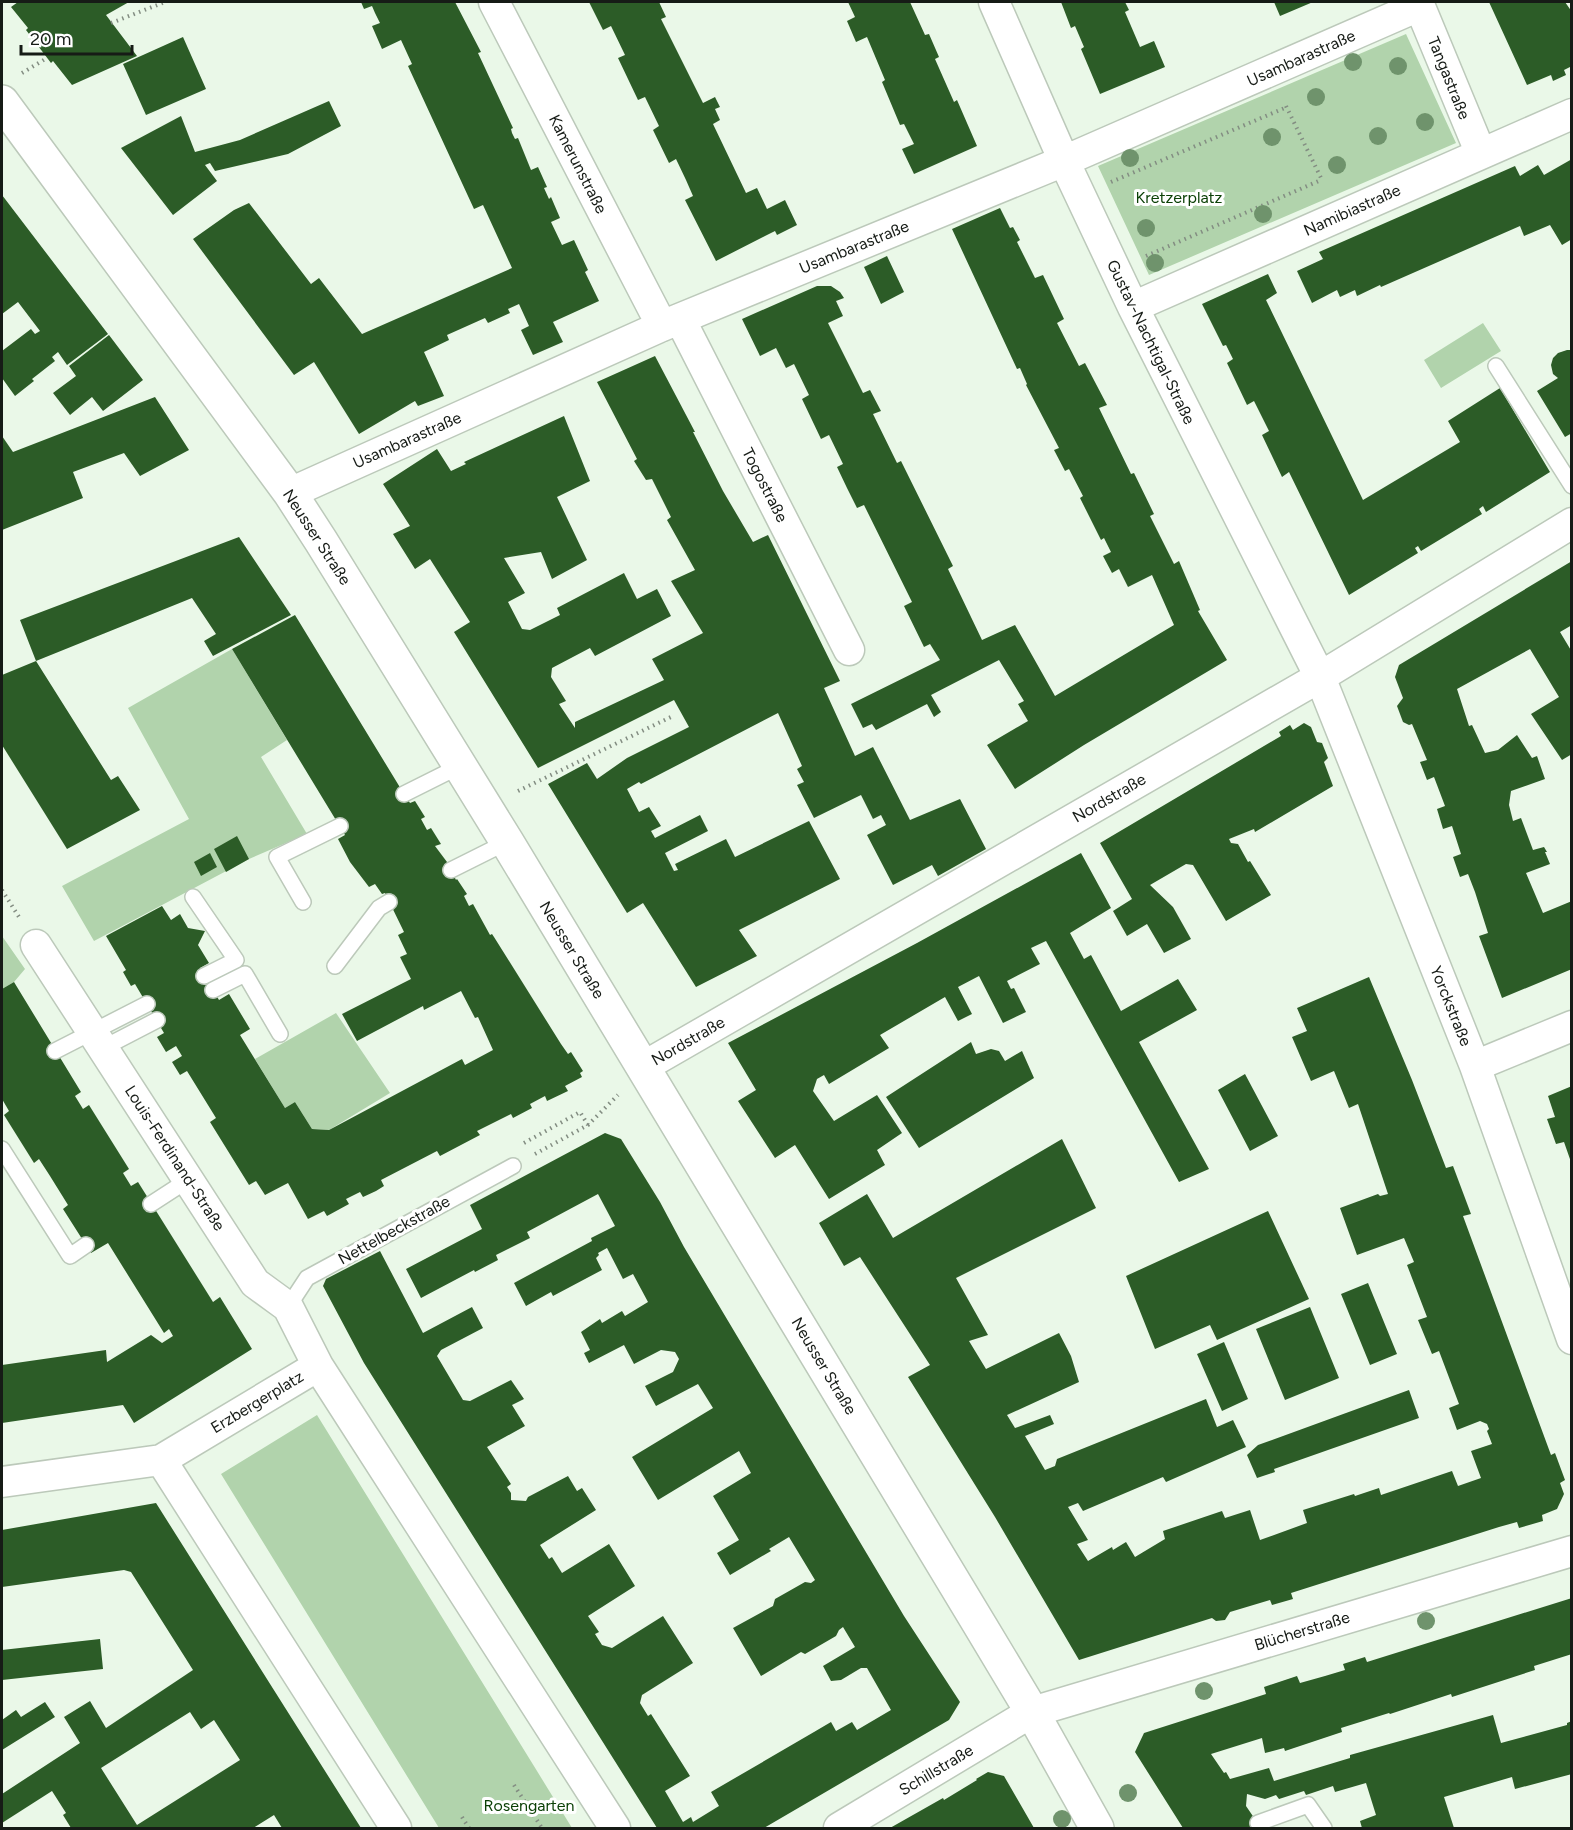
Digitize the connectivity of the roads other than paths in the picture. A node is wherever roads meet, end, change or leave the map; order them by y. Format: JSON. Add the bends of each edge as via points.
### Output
{"nodes":[{"id":1,"x":494,"y":2,"type":"edge"},
{"id":2,"x":994,"y":2,"type":"edge"},
{"id":3,"x":1419,"y":4,"type":"edge"},
{"id":4,"x":10,"y":88,"type":"edge"},
{"id":5,"x":1572,"y":114,"type":"edge"},
{"id":6,"x":1480,"y":154,"type":"junction"},
{"id":7,"x":1064,"y":161,"type":"junction"},
{"id":8,"x":1132,"y":307,"type":"junction"},
{"id":9,"x":671,"y":322,"type":"junction"},
{"id":10,"x":1496,"y":366,"type":"dead end"},
{"id":11,"x":1572,"y":486,"type":"edge"},
{"id":12,"x":290,"y":493,"type":"junction"},
{"id":13,"x":1572,"y":523,"type":"edge"},
{"id":14,"x":849,"y":650,"type":"dead end"},
{"id":15,"x":1320,"y":677,"type":"junction"},
{"id":16,"x":460,"y":766,"type":"junction"},
{"id":17,"x":404,"y":794,"type":"dead end"},
{"id":18,"x":340,"y":826,"type":"dead end"},
{"id":19,"x":507,"y":842,"type":"junction"},
{"id":20,"x":451,"y":870,"type":"dead end"},
{"id":21,"x":193,"y":897,"type":"dead end"},
{"id":22,"x":303,"y":902,"type":"dead end"},
{"id":23,"x":389,"y":902,"type":"dead end"},
{"id":24,"x":36,"y":945,"type":"dead end"},
{"id":25,"x":335,"y":966,"type":"dead end"},
{"id":26,"x":204,"y":976,"type":"dead end"},
{"id":27,"x":213,"y":990,"type":"dead end"},
{"id":28,"x":147,"y":1004,"type":"dead end"},
{"id":29,"x":157,"y":1020,"type":"dead end"},
{"id":30,"x":1572,"y":1026,"type":"edge"},
{"id":31,"x":279,"y":1034,"type":"dead end"},
{"id":32,"x":98,"y":1040,"type":"junction"},
{"id":33,"x":55,"y":1051,"type":"dead end"},
{"id":34,"x":1475,"y":1066,"type":"junction"},
{"id":35,"x":643,"y":1067,"type":"junction"},
{"id":36,"x":2,"y":1149,"type":"edge"},
{"id":37,"x":513,"y":1166,"type":"road end"},
{"id":38,"x":189,"y":1180,"type":"junction"},
{"id":39,"x":151,"y":1203,"type":"dead end"},
{"id":40,"x":86,"y":1245,"type":"dead end"},
{"id":41,"x":288,"y":1307,"type":"junction"},
{"id":42,"x":1572,"y":1339,"type":"edge"},
{"id":43,"x":318,"y":1366,"type":"junction"},
{"id":44,"x":161,"y":1460,"type":"junction"},
{"id":45,"x":2,"y":1482,"type":"edge"},
{"id":46,"x":1572,"y":1551,"type":"edge"},
{"id":47,"x":1032,"y":1712,"type":"junction"},
{"id":48,"x":1258,"y":1823,"type":"dead end"},
{"id":49,"x":396,"y":1828,"type":"edge"},
{"id":50,"x":615,"y":1828,"type":"edge"},
{"id":51,"x":839,"y":1828,"type":"edge"},
{"id":52,"x":1097,"y":1828,"type":"edge"},
{"id":53,"x":1324,"y":1828,"type":"edge"}],
"edges":[{"from":1,"to":9,"type":"street","name":"Kamerunstraße"},
{"from":2,"to":7,"type":"street","name":"Gustav-Nachtigal-Straße"},
{"from":3,"to":6,"type":"street","name":"Tangastraße"},
{"from":3,"to":7,"type":"street","name":"Usambarastraße"},
{"from":4,"to":12,"type":"main road","name":"Neusser Straße"},
{"from":5,"to":6,"type":"street","name":"Namibiastraße"},
{"from":6,"to":8,"type":"street","name":"Namibiastraße"},
{"from":7,"to":8,"type":"street","name":"Gustav-Nachtigal-Straße"},
{"from":7,"to":9,"type":"street","name":"Usambarastraße"},
{"from":8,"to":15,"type":"street","name":"Gustav-Nachtigal-Straße"},
{"from":9,"to":12,"type":"street","name":"Usambarastraße"},
{"from":9,"to":14,"type":"street","name":"Togostraße"},
{"from":10,"to":11,"type":"lane"},
{"from":12,"to":16,"type":"main road","name":"Neusser Straße"},
{"from":13,"to":15,"type":"street","name":"Nordstraße"},
{"from":15,"to":34,"type":"street","name":"Yorckstraße"},
{"from":15,"to":35,"type":"street","name":"Nordstraße"},
{"from":16,"to":17,"type":"lane"},
{"from":16,"to":19,"type":"main road","name":"Neusser Straße"},
{"from":18,"to":22,"type":"lane","via":[[277,857]]},
{"from":19,"to":20,"type":"lane"},
{"from":19,"to":35,"type":"main road","name":"Neusser Straße"},
{"from":21,"to":26,"type":"lane","via":[[236,960]]},
{"from":23,"to":25,"type":"lane","via":[[379,908]]},
{"from":24,"to":32,"type":"street","name":"Louis-Ferdinand-Straße"},
{"from":27,"to":31,"type":"lane","via":[[245,974]]},
{"from":28,"to":32,"type":"lane"},
{"from":29,"to":32,"type":"lane"},
{"from":30,"to":34,"type":"street"},
{"from":32,"to":33,"type":"lane"},
{"from":32,"to":38,"type":"street","name":"Louis-Ferdinand-Straße"},
{"from":34,"to":42,"type":"street","name":"Yorckstraße"},
{"from":35,"to":47,"type":"main road","name":"Neusser Straße"},
{"from":36,"to":40,"type":"lane","via":[[70,1256]]},
{"from":37,"to":41,"type":"lane","name":"Nettelbeckstraße","via":[[307,1278]]},
{"from":38,"to":39,"type":"lane"},
{"from":38,"to":41,"type":"street","name":"Louis-Ferdinand-Straße","via":[[255,1283]]},
{"from":41,"to":43,"type":"street","name":"Louis-Ferdinand-Straße"},
{"from":43,"to":44,"type":"street","name":"Erzbergerplatz"},
{"from":43,"to":50,"type":"street","name":"Erzbergerplatz"},
{"from":44,"to":45,"type":"street"},
{"from":44,"to":49,"type":"street"},
{"from":46,"to":47,"type":"street","name":"Blücherstraße"},
{"from":47,"to":51,"type":"street","name":"Schillstraße"},
{"from":47,"to":52,"type":"main road","name":"Neusser Straße"},
{"from":48,"to":53,"type":"lane","via":[[1308,1805]]}]}
